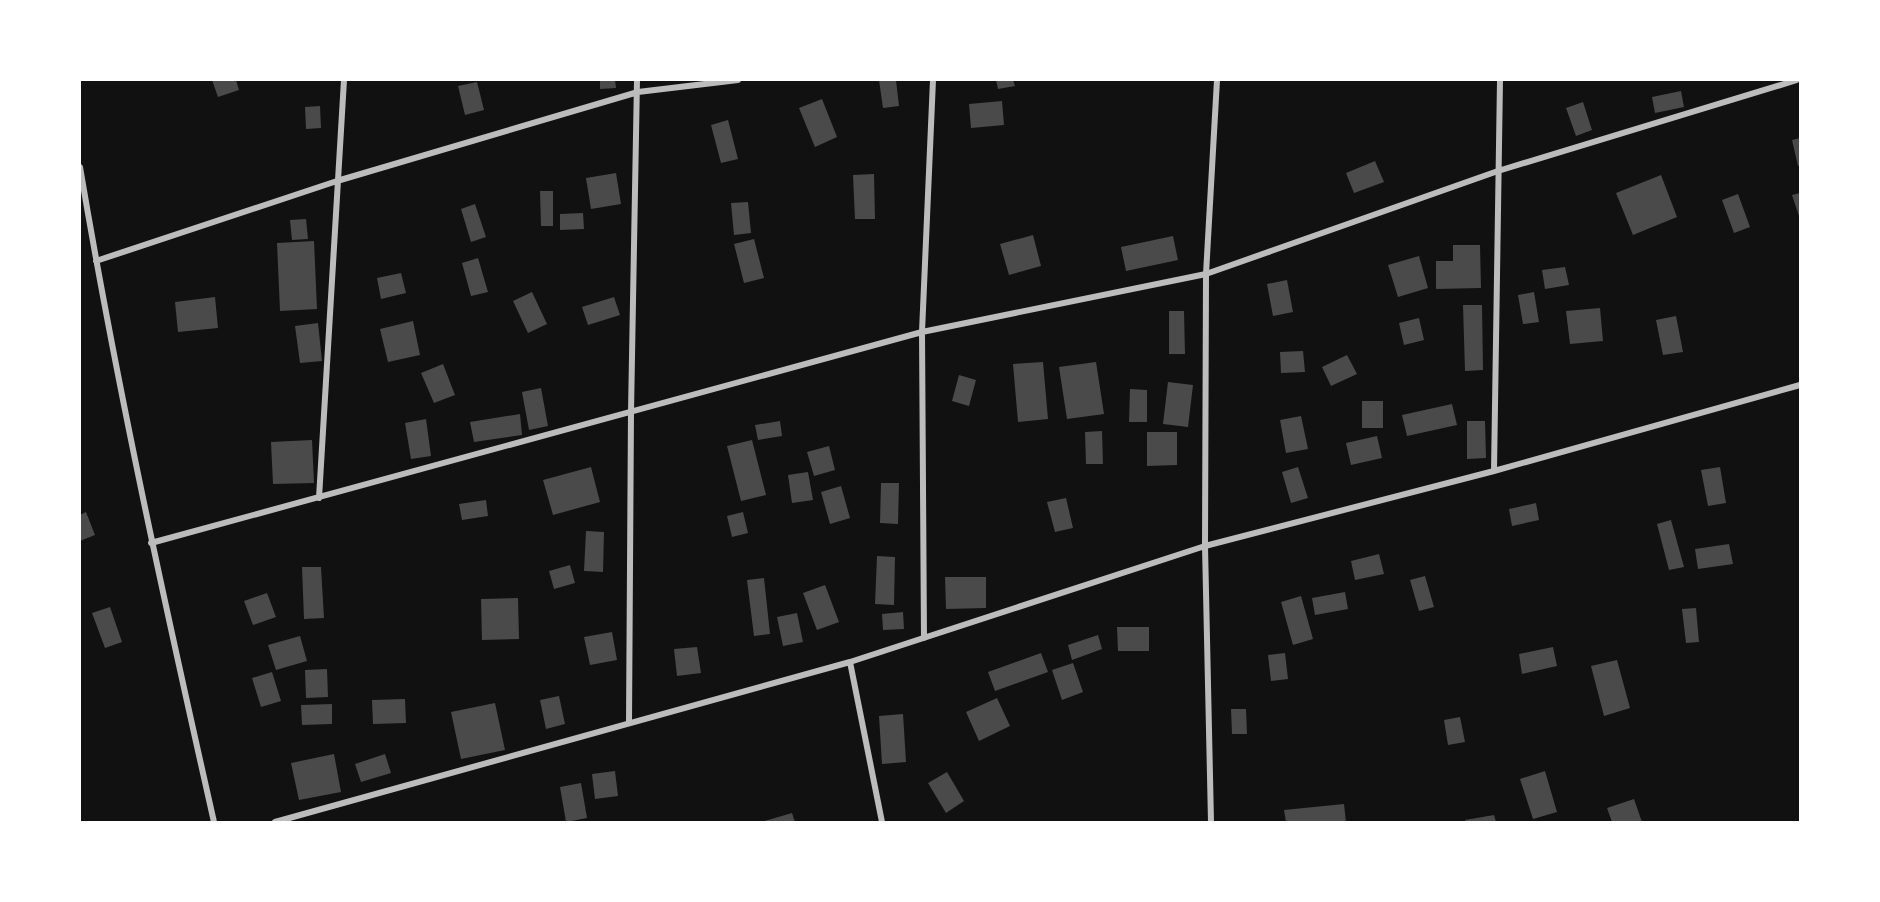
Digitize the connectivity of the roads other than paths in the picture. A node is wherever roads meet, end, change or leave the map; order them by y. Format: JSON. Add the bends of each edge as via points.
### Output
{"nodes":[{"id":1,"x":344,"y":80,"type":"edge"},
{"id":2,"x":637,"y":80,"type":"edge"},
{"id":3,"x":738,"y":80,"type":"edge"},
{"id":4,"x":933,"y":80,"type":"edge"},
{"id":5,"x":1217,"y":80,"type":"edge"},
{"id":6,"x":1500,"y":80,"type":"edge"},
{"id":7,"x":1797,"y":80,"type":"edge"},
{"id":8,"x":638,"y":92,"type":"junction"},
{"id":9,"x":80,"y":167,"type":"edge"},
{"id":10,"x":1498,"y":171,"type":"junction"},
{"id":11,"x":337,"y":181,"type":"junction"},
{"id":12,"x":96,"y":261,"type":"junction"},
{"id":13,"x":1206,"y":274,"type":"junction"},
{"id":14,"x":922,"y":332,"type":"junction"},
{"id":15,"x":1800,"y":385,"type":"edge"},
{"id":16,"x":631,"y":412,"type":"junction"},
{"id":17,"x":1494,"y":471,"type":"junction"},
{"id":18,"x":319,"y":498,"type":"junction"},
{"id":19,"x":151,"y":543,"type":"junction"},
{"id":20,"x":1204,"y":546,"type":"junction"},
{"id":21,"x":924,"y":638,"type":"junction"},
{"id":22,"x":850,"y":662,"type":"junction"},
{"id":23,"x":629,"y":723,"type":"junction"},
{"id":24,"x":214,"y":822,"type":"edge"},
{"id":25,"x":275,"y":822,"type":"edge"},
{"id":26,"x":882,"y":822,"type":"edge"},
{"id":27,"x":1211,"y":822,"type":"edge"}],
"edges":[{"from":1,"to":11,"type":"street"},
{"from":2,"to":8,"type":"street"},
{"from":3,"to":8,"type":"street"},
{"from":4,"to":14,"type":"street"},
{"from":5,"to":13,"type":"street"},
{"from":6,"to":10,"type":"street"},
{"from":7,"to":10,"type":"street"},
{"from":8,"to":11,"type":"street"},
{"from":8,"to":16,"type":"street"},
{"from":9,"to":12,"type":"street"},
{"from":10,"to":13,"type":"street"},
{"from":10,"to":17,"type":"street"},
{"from":11,"to":12,"type":"street"},
{"from":11,"to":18,"type":"street"},
{"from":12,"to":19,"type":"street"},
{"from":13,"to":14,"type":"street"},
{"from":13,"to":20,"type":"street"},
{"from":14,"to":16,"type":"street"},
{"from":14,"to":21,"type":"street"},
{"from":15,"to":17,"type":"street"},
{"from":16,"to":18,"type":"street"},
{"from":16,"to":23,"type":"street"},
{"from":17,"to":20,"type":"street"},
{"from":18,"to":19,"type":"street"},
{"from":19,"to":24,"type":"street"},
{"from":20,"to":21,"type":"street"},
{"from":20,"to":27,"type":"street"},
{"from":21,"to":22,"type":"street"},
{"from":22,"to":23,"type":"street"},
{"from":22,"to":26,"type":"street"},
{"from":23,"to":25,"type":"street"}]}
